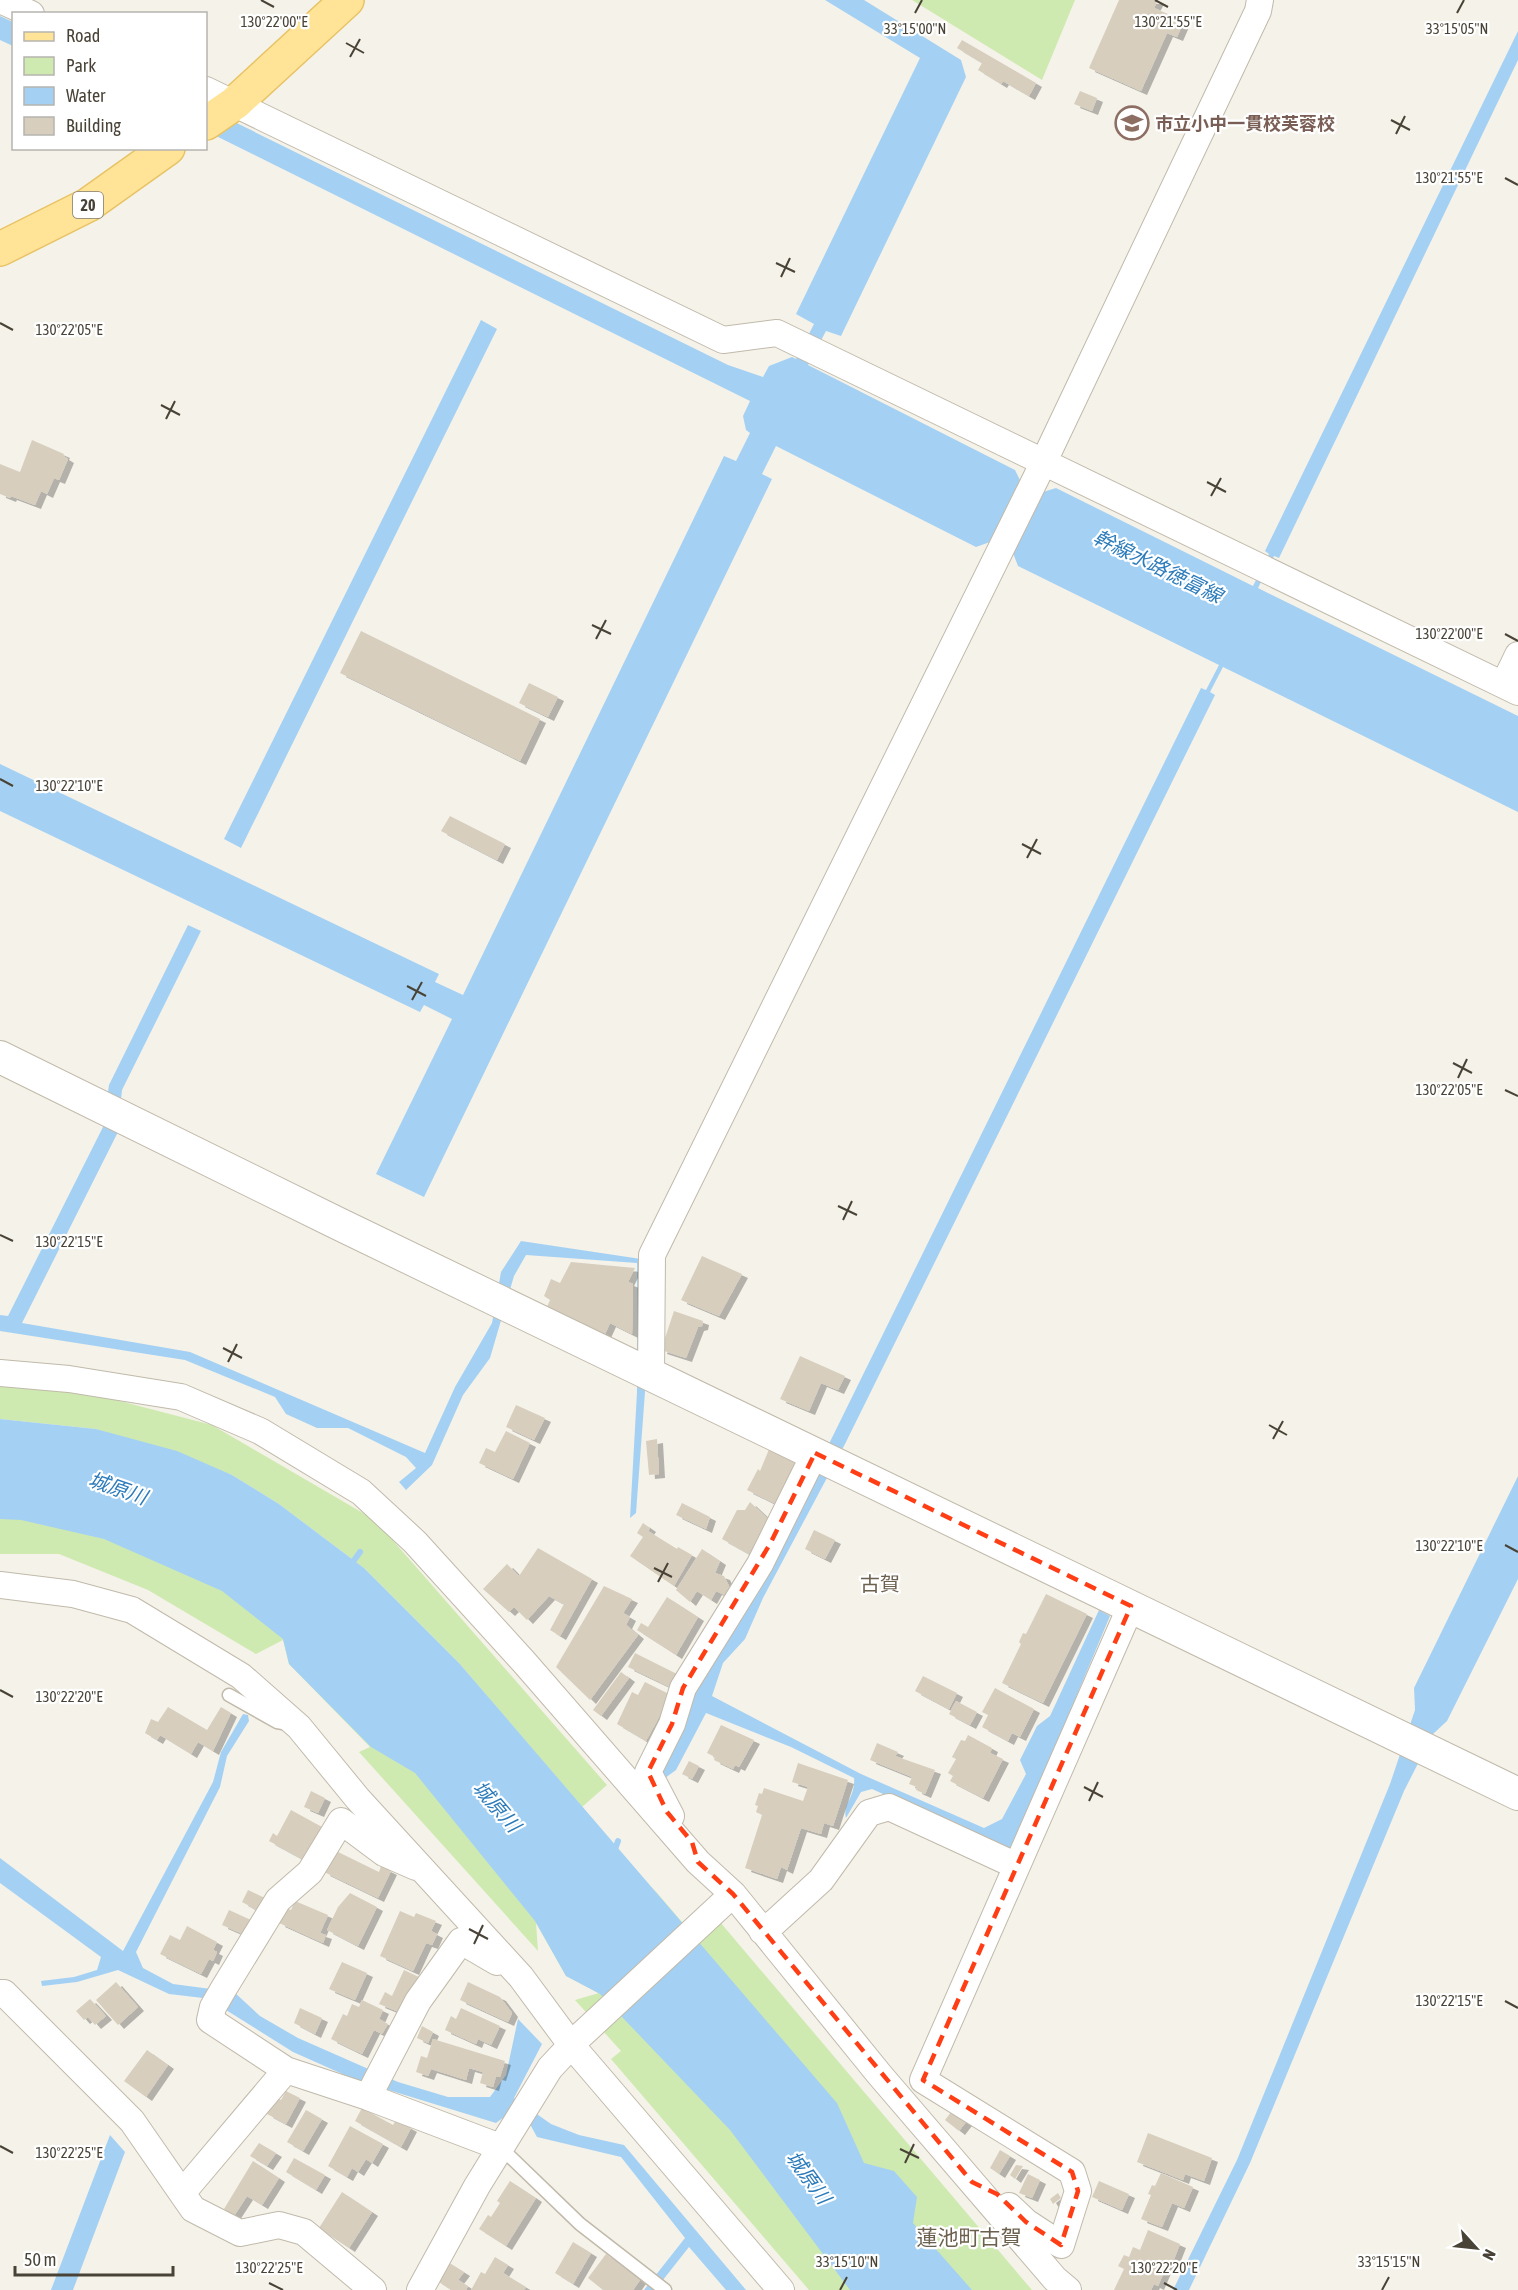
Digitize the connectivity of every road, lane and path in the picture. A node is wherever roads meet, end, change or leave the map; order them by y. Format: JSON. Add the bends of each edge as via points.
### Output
{"nodes":[{"id":1,"x":0,"y":0,"type":"edge"},
{"id":2,"x":347,"y":0,"type":"edge"},
{"id":3,"x":1260,"y":0,"type":"edge"},
{"id":4,"x":27,"y":12,"type":"edge"},
{"id":5,"x":207,"y":90,"type":"edge"},
{"id":6,"x":235,"y":103,"type":"junction"},
{"id":7,"x":207,"y":122,"type":"edge"},
{"id":8,"x":165,"y":150,"type":"edge"},
{"id":9,"x":0,"y":249,"type":"edge"},
{"id":10,"x":1040,"y":470,"type":"junction"},
{"id":11,"x":1518,"y":655,"type":"edge"},
{"id":12,"x":1511,"y":688,"type":"edge"},
{"id":13,"x":0,"y":1057,"type":"edge"},
{"id":14,"x":644,"y":1371,"type":"junction"},
{"id":15,"x":0,"y":1373,"type":"edge"},
{"id":16,"x":826,"y":1459,"type":"junction"},
{"id":17,"x":0,"y":1585,"type":"edge"},
{"id":18,"x":1131,"y":1606,"type":"junction"},
{"id":19,"x":229,"y":1695,"type":"dead end"},
{"id":20,"x":298,"y":1727,"type":"junction"},
{"id":21,"x":1518,"y":1794,"type":"edge"},
{"id":22,"x":698,"y":1862,"type":"junction"},
{"id":23,"x":1017,"y":1866,"type":"junction"},
{"id":24,"x":424,"y":1870,"type":"junction"},
{"id":25,"x":729,"y":1898,"type":"junction"},
{"id":26,"x":762,"y":1931,"type":"junction"},
{"id":27,"x":521,"y":1977,"type":"junction"},
{"id":28,"x":0,"y":1993,"type":"edge"},
{"id":29,"x":575,"y":2041,"type":"junction"},
{"id":30,"x":286,"y":2070,"type":"junction"},
{"id":31,"x":374,"y":2085,"type":"junction"},
{"id":32,"x":500,"y":2147,"type":"junction"},
{"id":33,"x":972,"y":2182,"type":"junction"},
{"id":34,"x":183,"y":2192,"type":"junction"},
{"id":35,"x":373,"y":2290,"type":"edge"},
{"id":36,"x":420,"y":2290,"type":"edge"},
{"id":37,"x":665,"y":2290,"type":"edge"},
{"id":38,"x":781,"y":2290,"type":"edge"},
{"id":39,"x":1068,"y":2290,"type":"edge"}],
"edges":[{"from":1,"to":4,"type":"street"},
{"from":2,"to":6,"type":"main road"},
{"from":3,"to":10,"type":"street"},
{"from":5,"to":6,"type":"street"},
{"from":6,"to":7,"type":"main road"},
{"from":6,"to":10,"type":"street","via":[[723,340],[777,333]]},
{"from":8,"to":9,"type":"main road","number":"20","via":[[88,205]]},
{"from":10,"to":12,"type":"street"},
{"from":10,"to":14,"type":"street","via":[[652,1255]]},
{"from":11,"to":12,"type":"street"},
{"from":13,"to":14,"type":"street"},
{"from":14,"to":16,"type":"street"},
{"from":15,"to":22,"type":"street","via":[[69,1379],[181,1397],[260,1431],[361,1492],[423,1551]]},
{"from":16,"to":18,"type":"street"},
{"from":16,"to":22,"type":"street","via":[[683,1688],[672,1724],[648,1772],[667,1812],[692,1842]]},
{"from":17,"to":20,"type":"street","via":[[74,1594],[132,1610],[241,1676]]},
{"from":18,"to":21,"type":"street"},
{"from":18,"to":23,"type":"street"},
{"from":19,"to":20,"type":"lane","via":[[277,1722]]},
{"from":20,"to":24,"type":"street"},
{"from":22,"to":25,"type":"street"},
{"from":23,"to":26,"type":"street","via":[[889,1807],[869,1812],[821,1880]]},
{"from":23,"to":33,"type":"street","via":[[923,2080],[1072,2172],[1078,2191],[1061,2245],[1026,2222],[997,2194]]},
{"from":24,"to":27,"type":"street"},
{"from":24,"to":30,"type":"street","via":[[384,1853],[341,1821],[310,1872],[279,1900],[218,1997],[210,2020]]},
{"from":25,"to":26,"type":"street"},
{"from":25,"to":29,"type":"street"},
{"from":26,"to":33,"type":"street"},
{"from":27,"to":29,"type":"street"},
{"from":27,"to":31,"type":"street","via":[[461,1941],[418,2001]]},
{"from":28,"to":34,"type":"street","via":[[132,2121]]},
{"from":29,"to":32,"type":"street","via":[[550,2068]]},
{"from":29,"to":38,"type":"street"},
{"from":30,"to":31,"type":"street"},
{"from":30,"to":34,"type":"street"},
{"from":31,"to":32,"type":"street"},
{"from":32,"to":36,"type":"street"},
{"from":32,"to":37,"type":"lane","via":[[580,2224]]},
{"from":33,"to":39,"type":"street"},
{"from":34,"to":35,"type":"street","via":[[193,2209],[240,2233],[279,2225],[304,2232]]}]}
